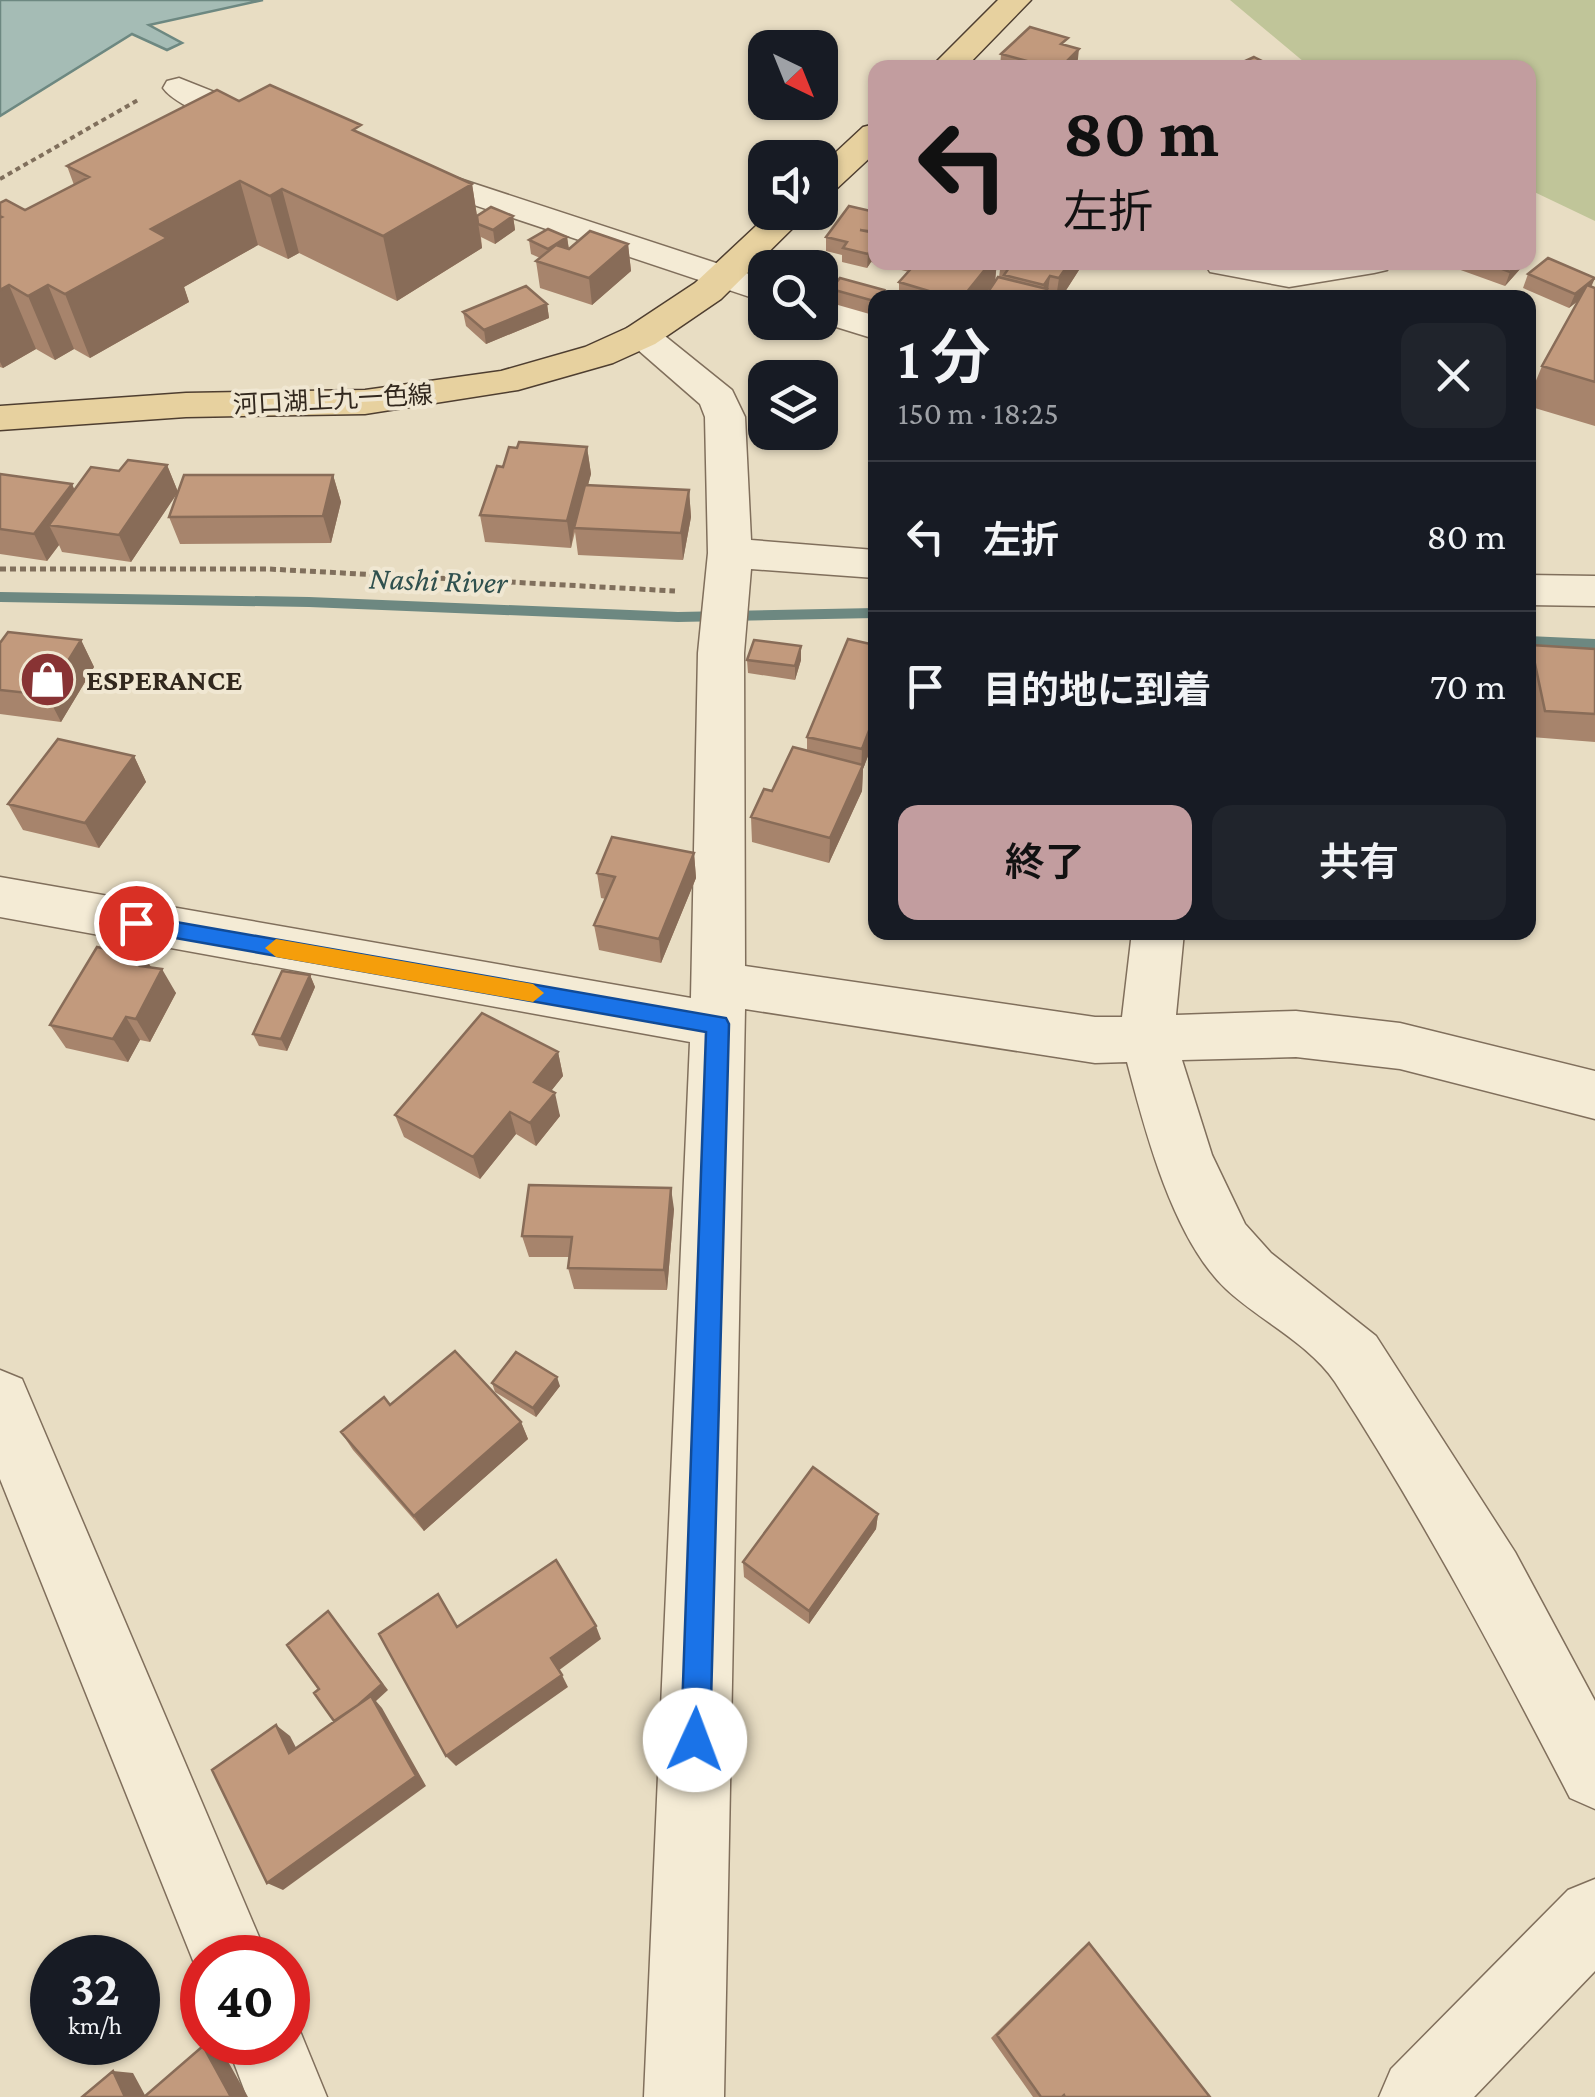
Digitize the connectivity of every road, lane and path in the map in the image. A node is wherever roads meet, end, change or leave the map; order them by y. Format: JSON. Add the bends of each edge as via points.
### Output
{"nodes":[{"id":1,"x":1016,"y":0,"type":"edge"},
{"id":2,"x":954,"y":60,"type":"edge"},
{"id":3,"x":179,"y":88,"type":"joint"},
{"id":4,"x":295,"y":134,"type":"edge"},
{"id":5,"x":868,"y":141,"type":"edge"},
{"id":6,"x":370,"y":159,"type":"edge"},
{"id":7,"x":838,"y":169,"type":"edge"},
{"id":8,"x":0,"y":178,"type":"edge"},
{"id":9,"x":773,"y":230,"type":"edge"},
{"id":10,"x":1260,"y":270,"type":"edge"},
{"id":11,"x":1325,"y":270,"type":"edge"},
{"id":12,"x":1276,"y":273,"type":"junction"},
{"id":13,"x":723,"y":277,"type":"junction"},
{"id":14,"x":748,"y":285,"type":"edge"},
{"id":15,"x":1297,"y":290,"type":"edge"},
{"id":16,"x":838,"y":315,"type":"edge"},
{"id":17,"x":868,"y":326,"type":"edge"},
{"id":18,"x":642,"y":336,"type":"junction"},
{"id":19,"x":0,"y":418,"type":"edge"},
{"id":20,"x":868,"y":566,"type":"edge"},
{"id":21,"x":0,"y":568,"type":"edge"},
{"id":22,"x":1536,"y":590,"type":"edge"},
{"id":23,"x":1595,"y":591,"type":"edge"},
{"id":24,"x":726,"y":600,"type":"junction"},
{"id":25,"x":0,"y":897,"type":"edge"},
{"id":26,"x":1157,"y":940,"type":"edge"},
{"id":27,"x":717,"y":1004,"type":"junction"},
{"id":28,"x":1150,"y":1040,"type":"junction"},
{"id":29,"x":1595,"y":1095,"type":"edge"},
{"id":30,"x":0,"y":1400,"type":"edge"},
{"id":31,"x":1595,"y":1773,"type":"edge"},
{"id":32,"x":1595,"y":1916,"type":"edge"},
{"id":33,"x":221,"y":1935,"type":"edge"},
{"id":34,"x":274,"y":2065,"type":"edge"},
{"id":35,"x":287,"y":2097,"type":"edge"},
{"id":36,"x":684,"y":2097,"type":"edge"},
{"id":37,"x":1419,"y":2097,"type":"edge"}],
"edges":[{"from":1,"to":2,"type":"main road"},
{"from":3,"to":4,"type":"street"},
{"from":3,"to":8,"type":"path","via":[[142,98]]},
{"from":5,"to":7,"type":"main road"},
{"from":6,"to":13,"type":"street"},
{"from":9,"to":13,"type":"main road","name":"河口湖上九一色線"},
{"from":10,"to":12,"type":"street"},
{"from":11,"to":12,"type":"street"},
{"from":12,"to":15,"type":"street"},
{"from":13,"to":14,"type":"street"},
{"from":13,"to":18,"type":"main road","name":"河口湖上九一色線"},
{"from":16,"to":17,"type":"street"},
{"from":18,"to":19,"type":"main road","name":"河口湖上九一色線","via":[[554,368],[440,394]]},
{"from":18,"to":24,"type":"street","via":[[696,377],[725,417]]},
{"from":20,"to":24,"type":"street"},
{"from":21,"to":24,"type":"path","via":[[269,569]]},
{"from":22,"to":23,"type":"street"},
{"from":24,"to":27,"type":"street"},
{"from":25,"to":27,"type":"street"},
{"from":26,"to":28,"type":"street"},
{"from":27,"to":28,"type":"street"},
{"from":27,"to":36,"type":"street"},
{"from":28,"to":29,"type":"street","via":[[1296,1034],[1400,1046]]},
{"from":28,"to":31,"type":"street","via":[[1168,1110],[1233,1257],[1354,1357],[1491,1576]]},
{"from":30,"to":33,"type":"street"},
{"from":32,"to":37,"type":"street"},
{"from":34,"to":35,"type":"street"}]}
